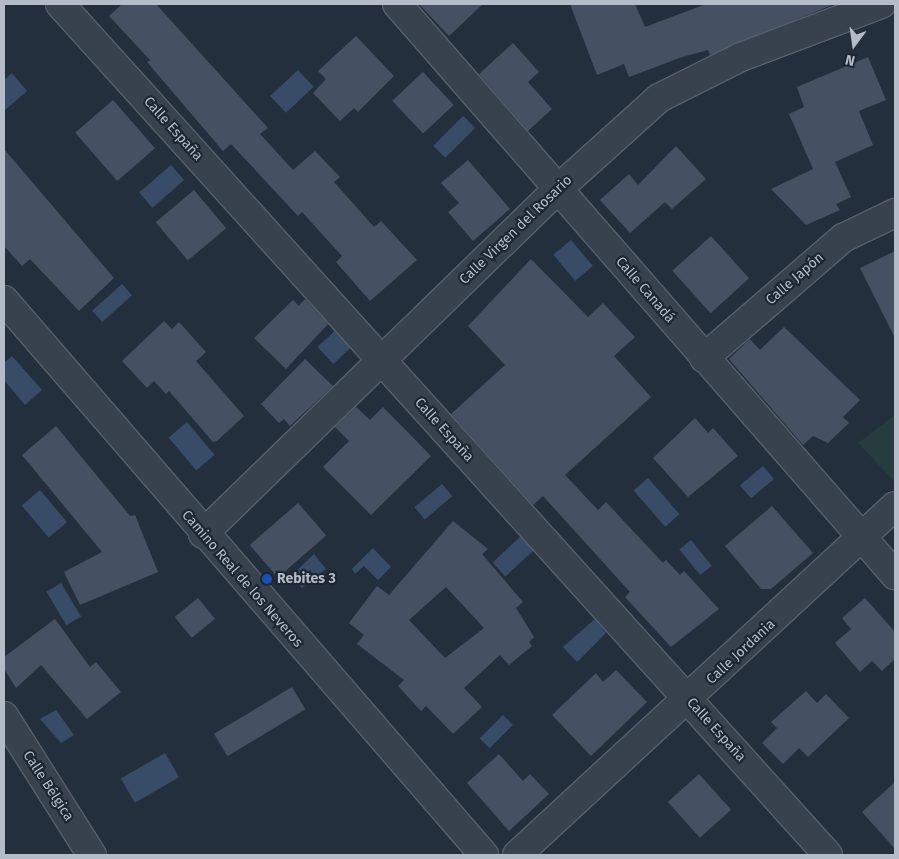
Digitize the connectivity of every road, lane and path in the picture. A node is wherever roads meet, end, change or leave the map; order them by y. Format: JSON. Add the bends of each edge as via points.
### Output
{"nodes":[{"id":1,"x":60,"y":4,"type":"edge"},
{"id":2,"x":397,"y":4,"type":"edge"},
{"id":3,"x":880,"y":4,"type":"edge"},
{"id":4,"x":558,"y":188,"type":"junction"},
{"id":5,"x":895,"y":213,"type":"edge"},
{"id":6,"x":4,"y":300,"type":"edge"},
{"id":7,"x":704,"y":358,"type":"junction"},
{"id":8,"x":382,"y":362,"type":"junction"},
{"id":9,"x":895,"y":506,"type":"edge"},
{"id":10,"x":203,"y":534,"type":"junction"},
{"id":11,"x":862,"y":538,"type":"junction"},
{"id":12,"x":895,"y":575,"type":"edge"},
{"id":13,"x":690,"y":700,"type":"junction"},
{"id":14,"x":4,"y":716,"type":"edge"},
{"id":15,"x":92,"y":855,"type":"edge"},
{"id":16,"x":484,"y":855,"type":"edge"},
{"id":17,"x":517,"y":855,"type":"edge"},
{"id":18,"x":828,"y":855,"type":"edge"}],
"edges":[{"from":1,"to":8,"type":"street","name":"Calle España"},
{"from":2,"to":4,"type":"street","name":"Calle Canadá"},
{"from":3,"to":4,"type":"street","name":"Calle Virgen del Rosario","via":[[741,57],[659,98]]},
{"from":4,"to":7,"type":"street","name":"Calle Canadá"},
{"from":4,"to":8,"type":"street","name":"Calle Virgen del Rosario"},
{"from":5,"to":7,"type":"street","name":"Calle Japón","via":[[842,238]]},
{"from":6,"to":10,"type":"street","name":"Camino Real de los Neveros"},
{"from":7,"to":11,"type":"street","name":"Calle Canadá"},
{"from":8,"to":10,"type":"street","name":"Calle Virgen del Rosario"},
{"from":8,"to":13,"type":"street","name":"Calle España"},
{"from":9,"to":11,"type":"street","name":"Calle Jordania"},
{"from":10,"to":16,"type":"street","name":"Camino Real de los Neveros"},
{"from":11,"to":12,"type":"street","name":"Calle Canadá"},
{"from":11,"to":13,"type":"street","name":"Calle Jordania"},
{"from":13,"to":17,"type":"street","name":"Calle Jordania"},
{"from":13,"to":18,"type":"street","name":"Calle España"},
{"from":14,"to":15,"type":"street","name":"Calle Bélgica"}]}
